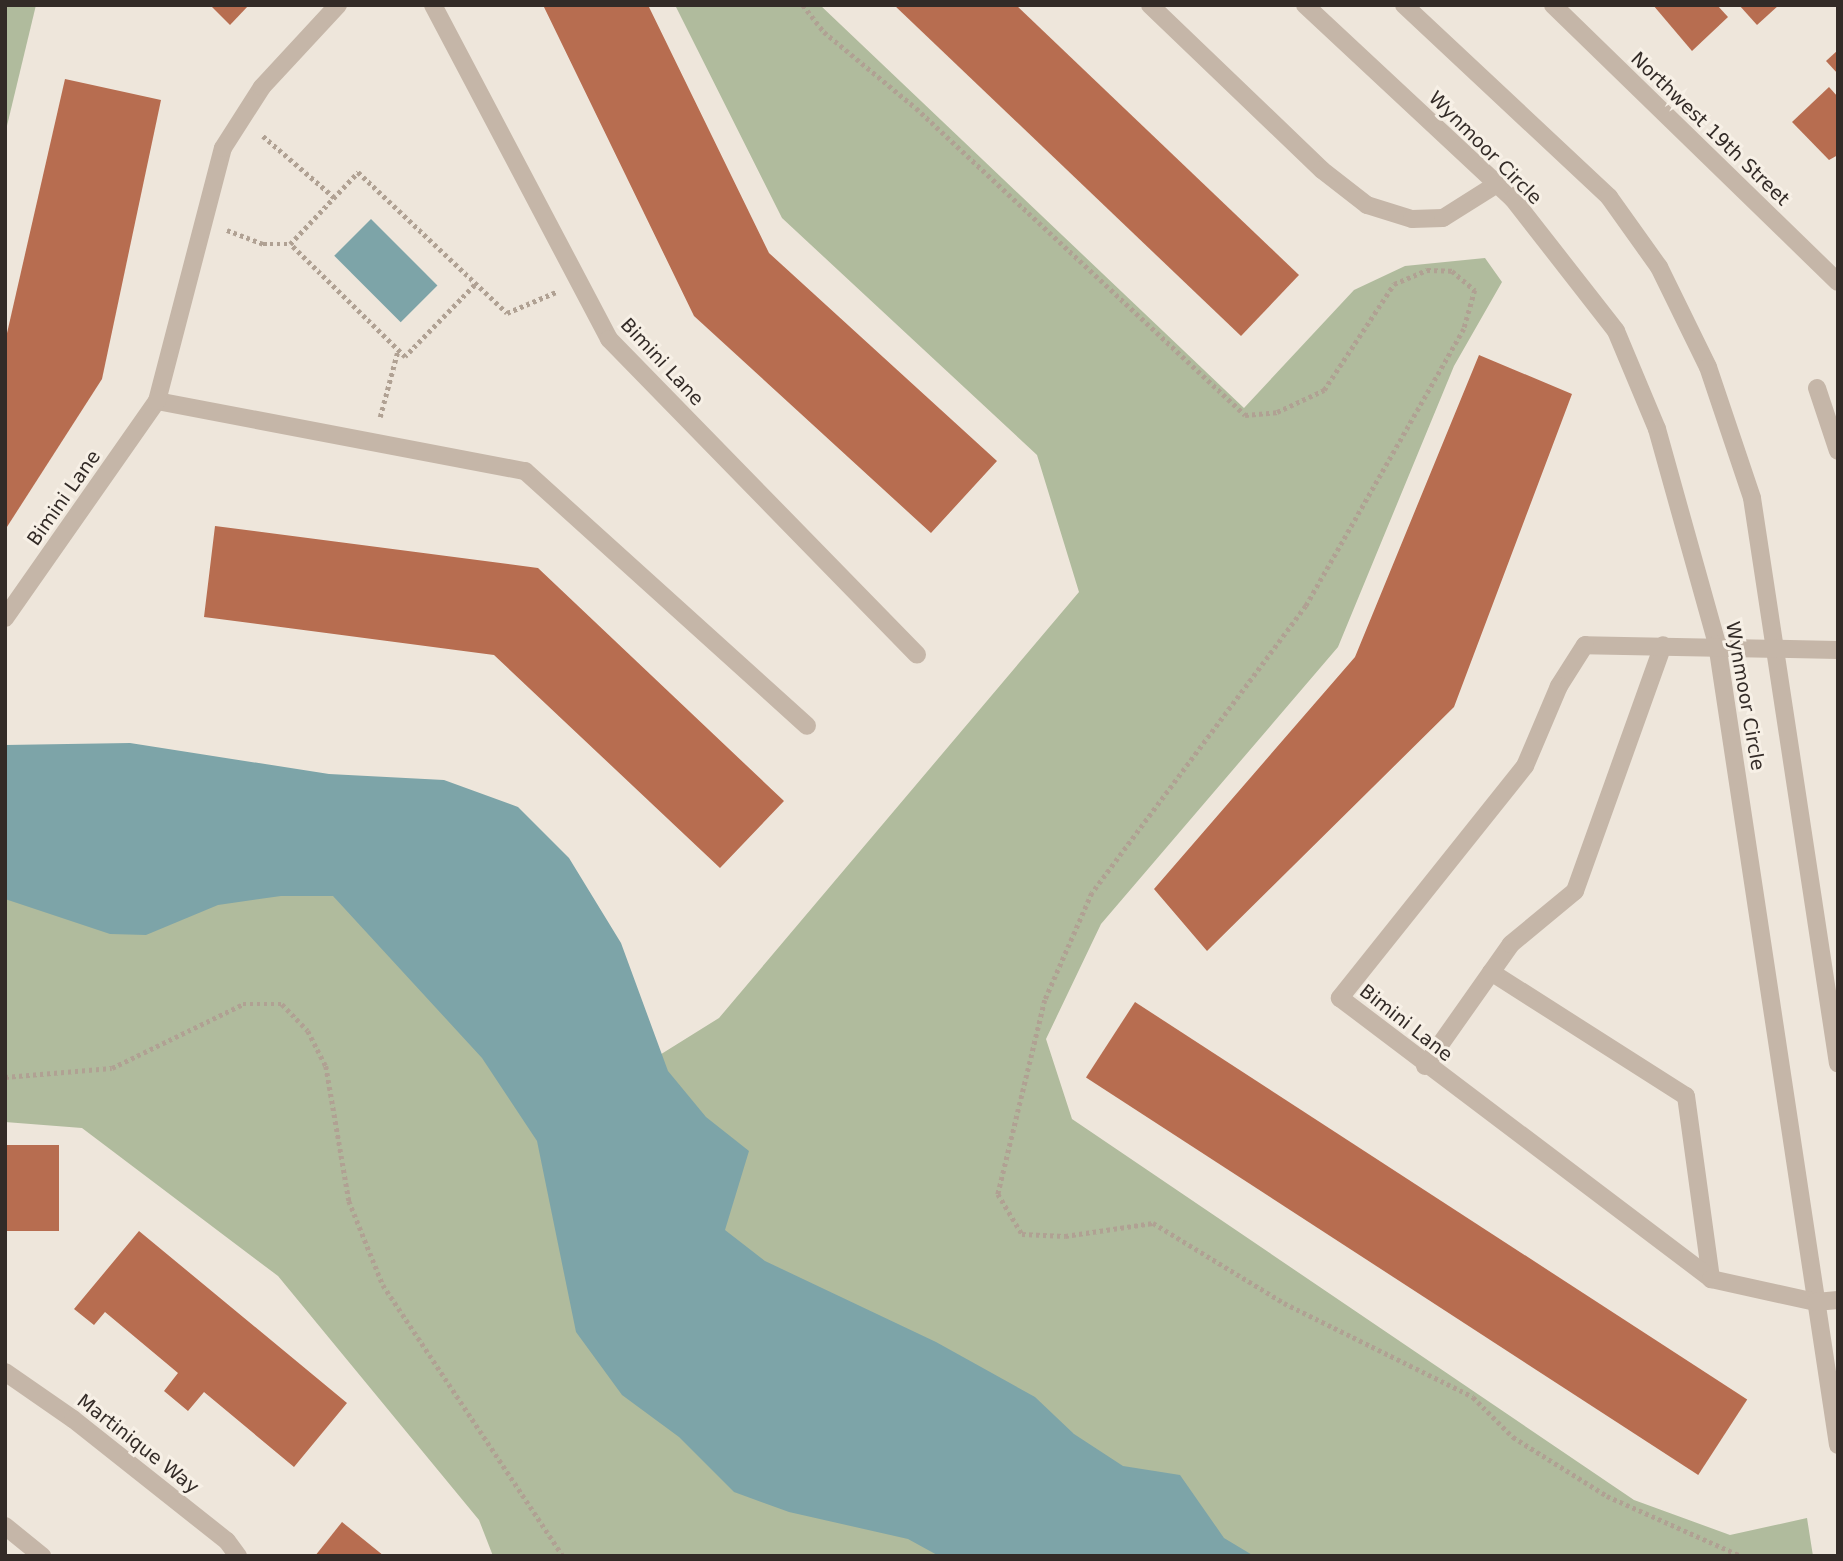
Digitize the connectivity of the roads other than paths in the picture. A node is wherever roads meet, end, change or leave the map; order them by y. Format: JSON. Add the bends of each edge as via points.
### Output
{"nodes":[{"id":1,"x":338,"y":5,"type":"edge"},
{"id":2,"x":433,"y":5,"type":"edge"},
{"id":3,"x":1150,"y":5,"type":"edge"},
{"id":4,"x":1305,"y":5,"type":"edge"},
{"id":5,"x":1404,"y":5,"type":"edge"},
{"id":6,"x":1553,"y":5,"type":"edge"},
{"id":7,"x":1497,"y":184,"type":"junction"},
{"id":8,"x":1838,"y":282,"type":"edge"},
{"id":9,"x":1817,"y":388,"type":"dead end"},
{"id":10,"x":157,"y":401,"type":"junction"},
{"id":11,"x":1838,"y":452,"type":"edge"},
{"id":12,"x":5,"y":618,"type":"edge"},
{"id":13,"x":1717,"y":644,"type":"junction"},
{"id":14,"x":1663,"y":645,"type":"junction"},
{"id":15,"x":1773,"y":647,"type":"junction"},
{"id":16,"x":1838,"y":650,"type":"edge"},
{"id":17,"x":917,"y":655,"type":"dead end"},
{"id":18,"x":807,"y":726,"type":"dead end"},
{"id":19,"x":1491,"y":972,"type":"junction"},
{"id":20,"x":1838,"y":1064,"type":"edge"},
{"id":21,"x":1425,"y":1066,"type":"junction"},
{"id":22,"x":1711,"y":1279,"type":"junction"},
{"id":23,"x":1838,"y":1300,"type":"edge"},
{"id":24,"x":1816,"y":1302,"type":"junction"},
{"id":25,"x":5,"y":1372,"type":"edge"},
{"id":26,"x":1838,"y":1445,"type":"edge"},
{"id":27,"x":5,"y":1526,"type":"edge"},
{"id":28,"x":42,"y":1556,"type":"edge"},
{"id":29,"x":238,"y":1556,"type":"edge"}],
"edges":[{"from":1,"to":10,"type":"street","name":"Bimini Lane","via":[[262,87],[223,148]]},
{"from":2,"to":17,"type":"street","name":"Bimini Lane","via":[[608,340]]},
{"from":3,"to":7,"type":"street","via":[[1322,170],[1367,205],[1412,219],[1443,218]]},
{"from":4,"to":7,"type":"street","name":"Wynmoor Circle"},
{"from":5,"to":15,"type":"street","name":"Wynmoor Circle","via":[[1609,197],[1659,267],[1708,367],[1752,498]]},
{"from":6,"to":8,"type":"street","name":"Northwest 19th Street"},
{"from":7,"to":13,"type":"street","name":"Wynmoor Circle","via":[[1616,331],[1657,429]]},
{"from":9,"to":11,"type":"street"},
{"from":10,"to":12,"type":"street","name":"Bimini Lane"},
{"from":10,"to":18,"type":"street","via":[[525,471]]},
{"from":13,"to":14,"type":"street","name":"Bimini Lane"},
{"from":13,"to":15,"type":"street","name":"Bimini Lane"},
{"from":13,"to":24,"type":"street","name":"Wynmoor Circle"},
{"from":14,"to":19,"type":"street","via":[[1575,891],[1511,944]]},
{"from":14,"to":21,"type":"street","name":"Bimini Lane","via":[[1585,645],[1559,686],[1525,766],[1340,998]]},
{"from":15,"to":16,"type":"street","name":"Bimini Lane"},
{"from":15,"to":20,"type":"street","name":"Wynmoor Circle"},
{"from":19,"to":21,"type":"street"},
{"from":19,"to":22,"type":"street","via":[[1686,1096]]},
{"from":21,"to":22,"type":"street","name":"Bimini Lane"},
{"from":22,"to":24,"type":"street","name":"Bimini Lane"},
{"from":23,"to":24,"type":"street","name":"Bimini Lane"},
{"from":24,"to":26,"type":"street","name":"Wynmoor Circle"},
{"from":25,"to":29,"type":"street","name":"Martinique Way","via":[[228,1541]]},
{"from":27,"to":28,"type":"street"}]}
